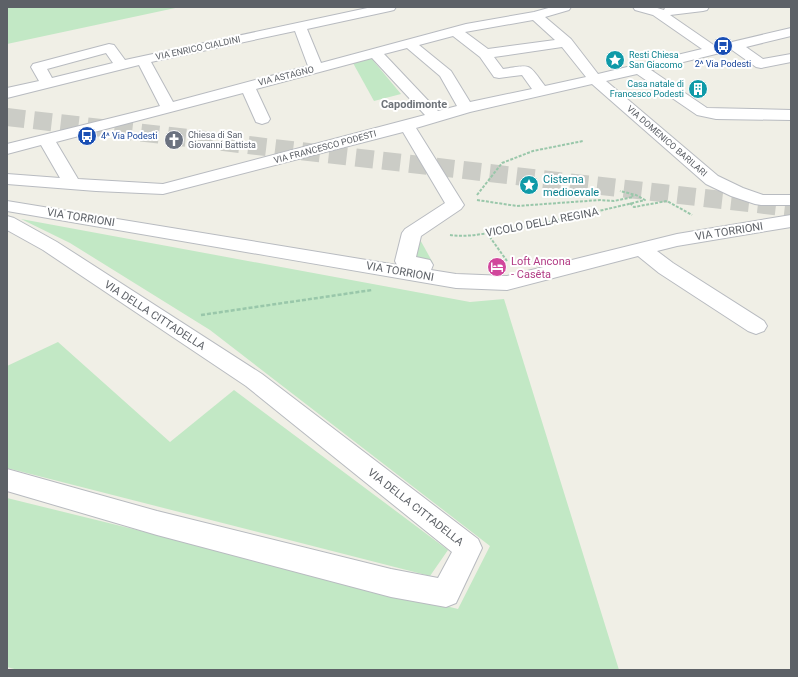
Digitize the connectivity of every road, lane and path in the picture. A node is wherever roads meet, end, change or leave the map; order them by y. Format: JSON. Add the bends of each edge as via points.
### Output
{"nodes":[{"id":1,"x":390,"y":7,"type":"edge"},
{"id":2,"x":565,"y":7,"type":"edge"},
{"id":3,"x":639,"y":7,"type":"edge"},
{"id":4,"x":703,"y":7,"type":"edge"},
{"id":5,"x":664,"y":12,"type":"junction"},
{"id":6,"x":536,"y":16,"type":"junction"},
{"id":7,"x":299,"y":26,"type":"junction"},
{"id":8,"x":455,"y":31,"type":"junction"},
{"id":9,"x":791,"y":32,"type":"edge"},
{"id":10,"x":433,"y":37,"type":"junction"},
{"id":11,"x":566,"y":42,"type":"junction"},
{"id":12,"x":409,"y":43,"type":"junction"},
{"id":13,"x":735,"y":46,"type":"junction"},
{"id":14,"x":442,"y":49,"type":"dead end"},
{"id":15,"x":326,"y":51,"type":"dead end"},
{"id":16,"x":712,"y":51,"type":"junction"},
{"id":17,"x":374,"y":52,"type":"junction"},
{"id":18,"x":312,"y":54,"type":"junction"},
{"id":19,"x":485,"y":54,"type":"junction"},
{"id":20,"x":791,"y":58,"type":"edge"},
{"id":21,"x":143,"y":60,"type":"junction"},
{"id":22,"x":122,"y":65,"type":"junction"},
{"id":23,"x":316,"y":68,"type":"junction"},
{"id":24,"x":639,"y":69,"type":"junction"},
{"id":25,"x":595,"y":79,"type":"junction"},
{"id":26,"x":48,"y":83,"type":"junction"},
{"id":27,"x":247,"y":86,"type":"junction"},
{"id":28,"x":541,"y":90,"type":"junction"},
{"id":29,"x":7,"y":93,"type":"edge"},
{"id":30,"x":169,"y":108,"type":"junction"},
{"id":31,"x":466,"y":108,"type":"junction"},
{"id":32,"x":791,"y":115,"type":"edge"},
{"id":33,"x":434,"y":116,"type":"junction"},
{"id":34,"x":262,"y":118,"type":"dead end"},
{"id":35,"x":407,"y":126,"type":"junction"},
{"id":36,"x":46,"y":139,"type":"junction"},
{"id":37,"x":583,"y":141,"type":"dead end"},
{"id":38,"x":7,"y":149,"type":"edge"},
{"id":39,"x":7,"y":179,"type":"edge"},
{"id":40,"x":72,"y":184,"type":"junction"},
{"id":41,"x":620,"y":191,"type":"dead end"},
{"id":42,"x":631,"y":195,"type":"junction"},
{"id":43,"x":791,"y":200,"type":"edge"},
{"id":44,"x":630,"y":202,"type":"junction"},
{"id":45,"x":7,"y":206,"type":"edge"},
{"id":46,"x":791,"y":221,"type":"edge"},
{"id":47,"x":7,"y":222,"type":"edge"},
{"id":48,"x":449,"y":233,"type":"dead end"},
{"id":49,"x":487,"y":233,"type":"junction"},
{"id":50,"x":722,"y":233,"type":"junction"},
{"id":51,"x":642,"y":249,"type":"junction"},
{"id":52,"x":399,"y":271,"type":"junction"},
{"id":53,"x":420,"y":275,"type":"junction"},
{"id":54,"x":520,"y":280,"type":"junction"},
{"id":55,"x":165,"y":321,"type":"junction"},
{"id":56,"x":756,"y":326,"type":"dead end"},
{"id":57,"x":7,"y":480,"type":"edge"}],
"edges":[{"from":1,"to":7,"type":"street","name":"VIA ENRICO CIALDINI"},
{"from":2,"to":6,"type":"street","name":"VIA ASTAGNO"},
{"from":3,"to":5,"type":"street"},
{"from":4,"to":5,"type":"street"},
{"from":5,"to":16,"type":"street"},
{"from":6,"to":8,"type":"street","name":"VIA ASTAGNO"},
{"from":6,"to":11,"type":"street","name":"VIA DOMENICO BARILARI"},
{"from":7,"to":18,"type":"street"},
{"from":7,"to":21,"type":"street","name":"VIA ENRICO CIALDINI"},
{"from":8,"to":10,"type":"street","name":"VIA ASTAGNO"},
{"from":8,"to":19,"type":"street"},
{"from":9,"to":13,"type":"street","name":"VIA FRANCESCO PODESTI"},
{"from":10,"to":12,"type":"street","name":"VIA ASTAGNO"},
{"from":10,"to":14,"type":"street"},
{"from":11,"to":19,"type":"street"},
{"from":11,"to":25,"type":"street","name":"VIA DOMENICO BARILARI"},
{"from":12,"to":17,"type":"street","name":"VIA ASTAGNO"},
{"from":12,"to":31,"type":"street","via":[[449,67]]},
{"from":13,"to":16,"type":"street","name":"VIA FRANCESCO PODESTI"},
{"from":13,"to":20,"type":"street","via":[[761,64]]},
{"from":15,"to":18,"type":"street"},
{"from":16,"to":24,"type":"street","name":"VIA FRANCESCO PODESTI"},
{"from":17,"to":23,"type":"street","name":"VIA ASTAGNO"},
{"from":17,"to":33,"type":"street"},
{"from":18,"to":23,"type":"street"},
{"from":19,"to":28,"type":"street","via":[[499,74],[526,70]]},
{"from":21,"to":22,"type":"street","name":"VIA ENRICO CIALDINI"},
{"from":21,"to":30,"type":"street"},
{"from":22,"to":26,"type":"street","name":"VIA ENRICO CIALDINI"},
{"from":22,"to":26,"type":"street","via":[[109,48],[38,67]]},
{"from":23,"to":27,"type":"street","name":"VIA ASTAGNO"},
{"from":24,"to":25,"type":"street","name":"VIA FRANCESCO PODESTI"},
{"from":24,"to":32,"type":"street","via":[[703,112]]},
{"from":25,"to":28,"type":"street","name":"VIA FRANCESCO PODESTI"},
{"from":25,"to":43,"type":"street","name":"VIA DOMENICO BARILARI","via":[[712,180],[761,200]]},
{"from":26,"to":29,"type":"street","name":"VIA ENRICO CIALDINI"},
{"from":27,"to":30,"type":"street","name":"VIA ASTAGNO"},
{"from":27,"to":34,"type":"street"},
{"from":28,"to":31,"type":"street","name":"VIA FRANCESCO PODESTI"},
{"from":30,"to":36,"type":"street","name":"VIA ASTAGNO"},
{"from":31,"to":33,"type":"street","name":"VIA FRANCESCO PODESTI"},
{"from":33,"to":35,"type":"street","name":"VIA FRANCESCO PODESTI"},
{"from":35,"to":40,"type":"street","name":"VIA FRANCESCO PODESTI","via":[[163,189]]},
{"from":35,"to":53,"type":"street","via":[[455,205],[412,233],[405,261],[423,264]]},
{"from":36,"to":38,"type":"street","name":"VIA ASTAGNO"},
{"from":36,"to":40,"type":"street"},
{"from":37,"to":42,"type":"path","via":[[533,151],[502,163],[474,199],[517,206],[614,201],[633,197]]},
{"from":39,"to":40,"type":"street","name":"VIA FRANCESCO PODESTI"},
{"from":41,"to":42,"type":"path"},
{"from":42,"to":44,"type":"path","name":"VICOLO DELLA REGINA","via":[[638,195],[645,200]]},
{"from":44,"to":49,"type":"path","name":"VICOLO DELLA REGINA","via":[[575,217]]},
{"from":44,"to":50,"type":"path","via":[[634,207],[667,201]]},
{"from":45,"to":52,"type":"street","name":"VIA TORRIONI"},
{"from":46,"to":50,"type":"street","name":"VIA TORRIONI"},
{"from":47,"to":55,"type":"street","name":"VIA DELLA CITTADELLA","via":[[50,246]]},
{"from":48,"to":49,"type":"path","name":"VICOLO DELLA REGINA","via":[[451,236]]},
{"from":49,"to":54,"type":"path"},
{"from":50,"to":51,"type":"street","name":"VIA TORRIONI"},
{"from":51,"to":54,"type":"street","name":"VIA TORRIONI"},
{"from":51,"to":56,"type":"street","via":[[666,268]]},
{"from":52,"to":53,"type":"street","name":"VIA TORRIONI"},
{"from":52,"to":55,"type":"path","via":[[370,290]]},
{"from":53,"to":54,"type":"street","name":"VIA TORRIONI","via":[[456,281],[508,283]]},
{"from":55,"to":57,"type":"street","name":"VIA DELLA CITTADELLA","via":[[254,380],[468,548],[446,593],[390,583],[157,523]]}]}
